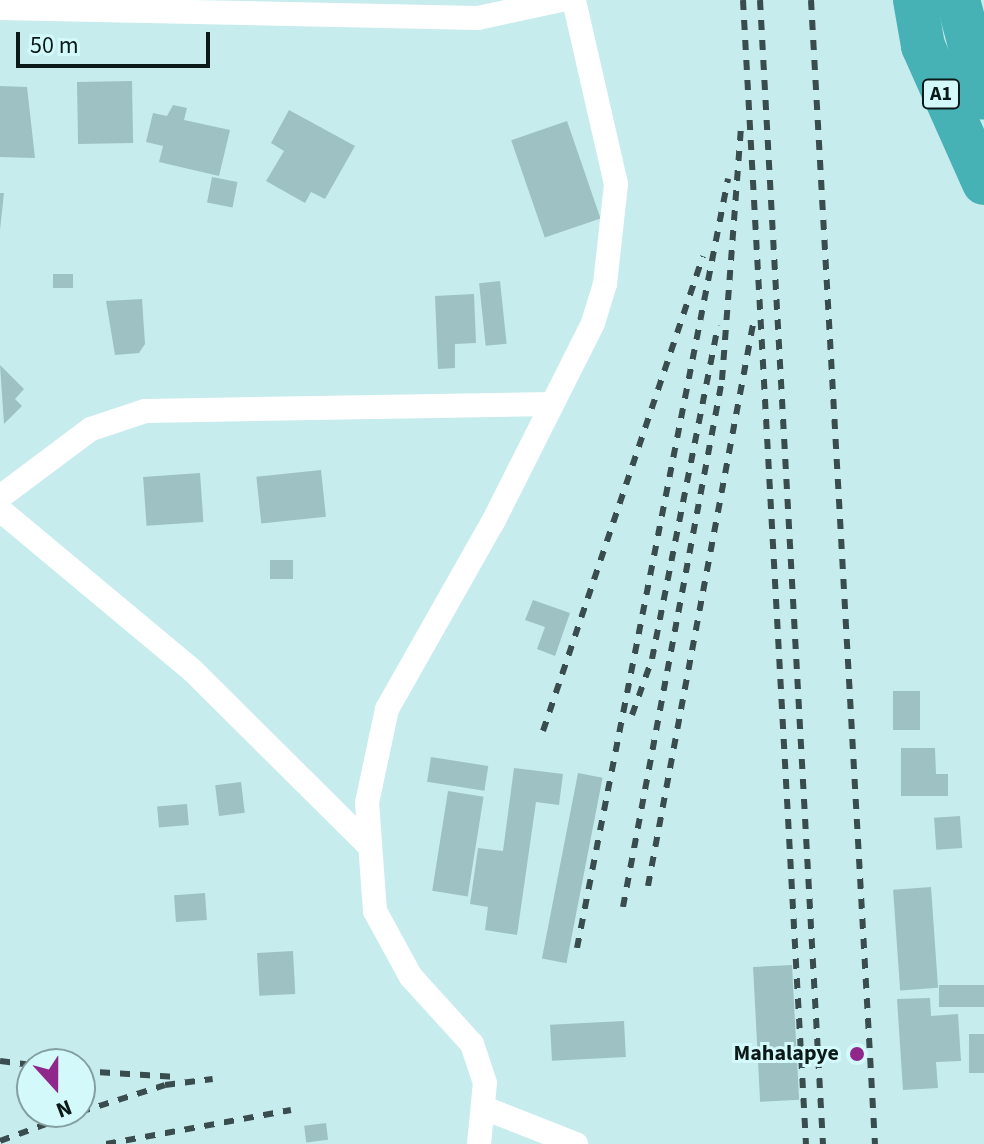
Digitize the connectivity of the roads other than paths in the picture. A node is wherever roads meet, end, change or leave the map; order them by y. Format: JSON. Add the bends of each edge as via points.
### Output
{"nodes":[{"id":1,"x":561,"y":0,"type":"edge"},
{"id":2,"x":574,"y":0,"type":"edge"},
{"id":3,"x":915,"y":0,"type":"edge"},
{"id":4,"x":958,"y":0,"type":"edge"},
{"id":5,"x":0,"y":8,"type":"edge"},
{"id":6,"x":984,"y":98,"type":"edge"},
{"id":7,"x":984,"y":183,"type":"edge"},
{"id":8,"x":552,"y":404,"type":"junction"},
{"id":9,"x":0,"y":497,"type":"edge"},
{"id":10,"x":0,"y":510,"type":"edge"},
{"id":11,"x":365,"y":842,"type":"junction"},
{"id":12,"x":484,"y":1108,"type":"junction"},
{"id":13,"x":479,"y":1144,"type":"edge"},
{"id":14,"x":576,"y":1144,"type":"edge"}],
"edges":[{"from":1,"to":5,"type":"street","via":[[478,18]]},
{"from":2,"to":8,"type":"street","via":[[607,129],[616,214],[593,323]]},
{"from":3,"to":7,"type":"highway","number":"A1","via":[[948,114]]},
{"from":4,"to":6,"type":"highway","number":"A1"},
{"from":8,"to":9,"type":"street","via":[[145,411],[91,429]]},
{"from":8,"to":11,"type":"street","via":[[387,709],[375,748]]},
{"from":10,"to":11,"type":"street","via":[[193,671]]},
{"from":11,"to":12,"type":"street","via":[[375,911],[411,977],[472,1044]]},
{"from":12,"to":13,"type":"street"},
{"from":12,"to":14,"type":"street"}]}
